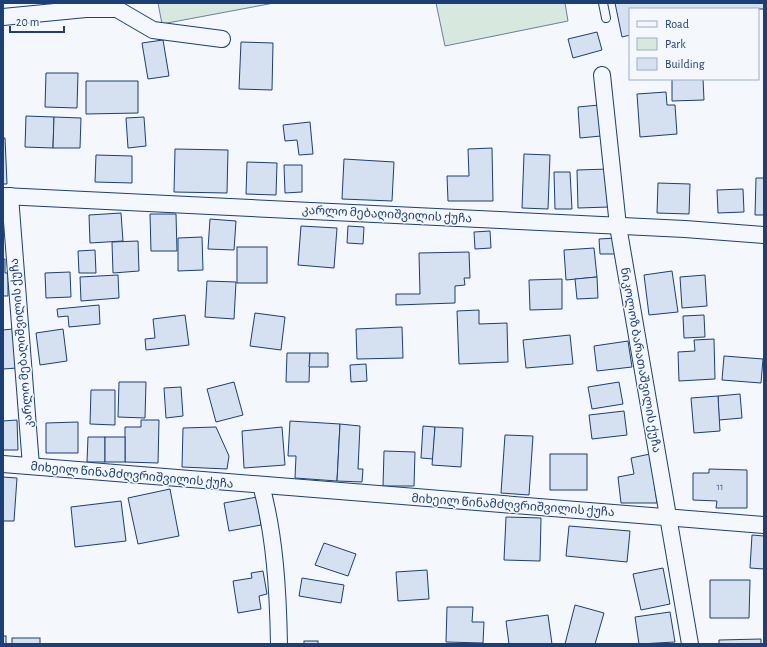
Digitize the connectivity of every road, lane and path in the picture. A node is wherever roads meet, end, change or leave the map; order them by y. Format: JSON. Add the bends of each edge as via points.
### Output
{"nodes":[{"id":1,"x":603,"y":3,"type":"edge"},
{"id":2,"x":3,"y":17,"type":"edge"},
{"id":3,"x":606,"y":18,"type":"dead end"},
{"id":4,"x":222,"y":39,"type":"dead end"},
{"id":5,"x":602,"y":75,"type":"dead end"},
{"id":6,"x":6,"y":196,"type":"edge"},
{"id":7,"x":618,"y":226,"type":"junction"},
{"id":8,"x":764,"y":235,"type":"edge"},
{"id":9,"x":3,"y":464,"type":"edge"},
{"id":10,"x":31,"y":466,"type":"junction"},
{"id":11,"x":261,"y":485,"type":"junction"},
{"id":12,"x":668,"y":517,"type":"junction"},
{"id":13,"x":764,"y":525,"type":"edge"},
{"id":14,"x":279,"y":644,"type":"edge"},
{"id":15,"x":690,"y":644,"type":"edge"}],
"edges":[{"from":1,"to":3,"type":"lane"},
{"from":2,"to":4,"type":"street","via":[[86,9],[117,9],[153,30]]},
{"from":5,"to":7,"type":"street","name":"ნიკოლოზ ბარათაშვილის ქუჩა"},
{"from":6,"to":7,"type":"street","name":"კარლო მებაღიშვილის ქუჩა"},
{"from":6,"to":10,"type":"street","name":"კარლო მებაღიშვილის ქუჩა"},
{"from":7,"to":8,"type":"street","name":"კარლო მებაღიშვილის ქუჩა"},
{"from":7,"to":12,"type":"street","name":"ნიკოლოზ ბარათაშვილის ქუჩა"},
{"from":9,"to":10,"type":"street","name":"მიხეილ წინამძღვრიშვილის ქუჩა"},
{"from":10,"to":11,"type":"street","name":"მიხეილ წინამძღვრიშვილის ქუჩა"},
{"from":11,"to":12,"type":"street","name":"მიხეილ წინამძღვრიშვილის ქუჩა"},
{"from":11,"to":14,"type":"street","via":[[269,516]]},
{"from":12,"to":13,"type":"street","name":"მიხეილ წინამძღვრიშვილის ქუჩა"},
{"from":12,"to":15,"type":"street","name":"ნიკოლოზ ბარათაშვილის ქუჩა"}]}
